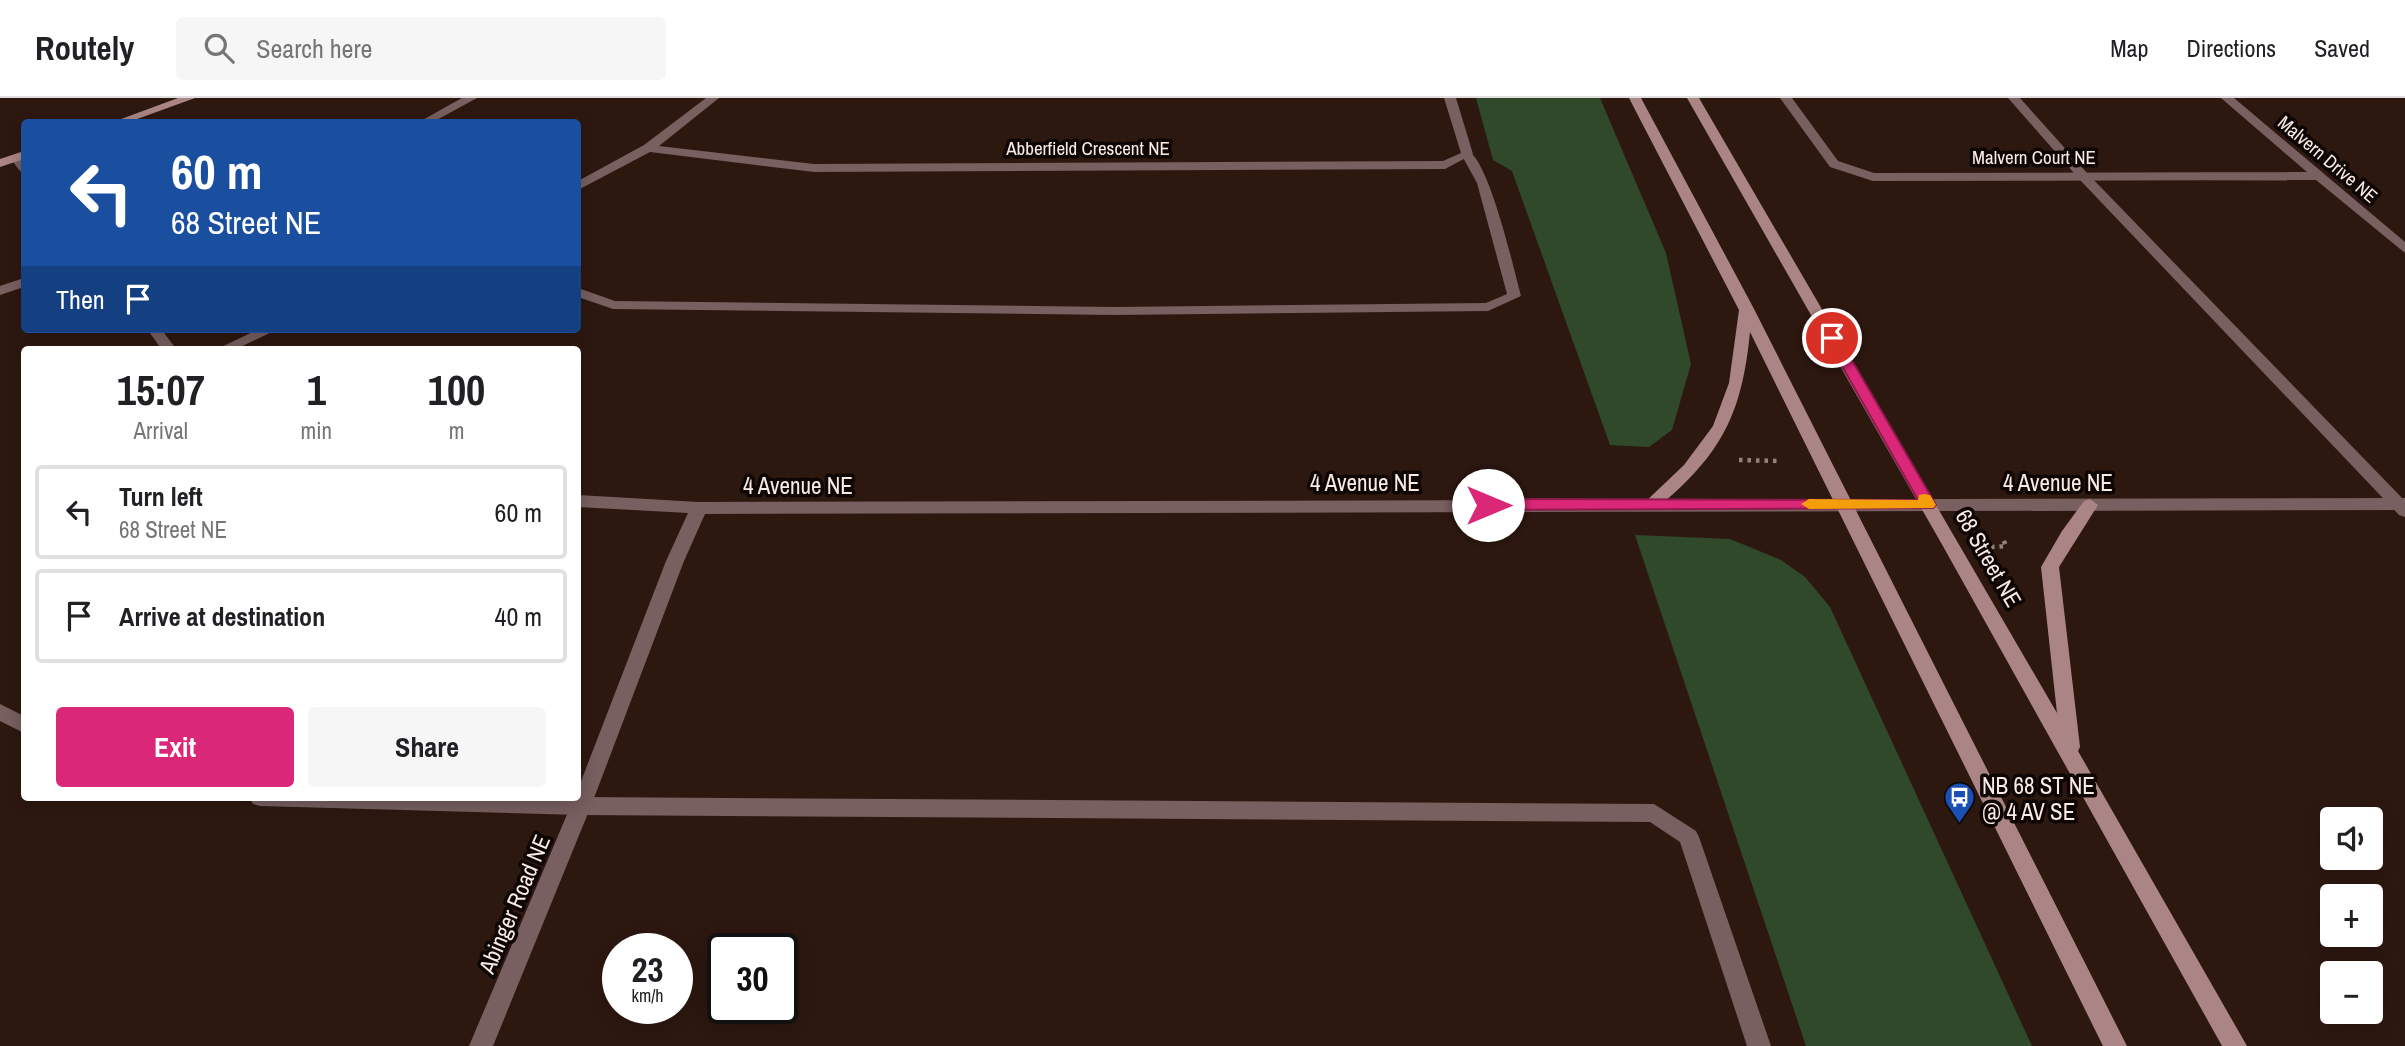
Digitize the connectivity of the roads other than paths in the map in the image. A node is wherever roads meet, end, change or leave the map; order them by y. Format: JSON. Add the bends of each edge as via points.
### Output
{"nodes":[{"id":1,"x":189,"y":98,"type":"edge"},
{"id":2,"x":471,"y":98,"type":"edge"},
{"id":3,"x":713,"y":98,"type":"edge"},
{"id":4,"x":1450,"y":98,"type":"edge"},
{"id":5,"x":1635,"y":98,"type":"edge"},
{"id":6,"x":1693,"y":98,"type":"edge"},
{"id":7,"x":1786,"y":98,"type":"edge"},
{"id":8,"x":2014,"y":98,"type":"edge"},
{"id":9,"x":2227,"y":98,"type":"edge"},
{"id":10,"x":128,"y":119,"type":"edge"},
{"id":11,"x":431,"y":119,"type":"edge"},
{"id":12,"x":648,"y":148,"type":"junction"},
{"id":13,"x":1467,"y":154,"type":"junction"},
{"id":14,"x":21,"y":160,"type":"edge"},
{"id":15,"x":0,"y":163,"type":"edge"},
{"id":16,"x":2318,"y":176,"type":"junction"},
{"id":17,"x":2084,"y":177,"type":"junction"},
{"id":18,"x":581,"y":184,"type":"edge"},
{"id":19,"x":2405,"y":249,"type":"edge"},
{"id":20,"x":21,"y":283,"type":"edge"},
{"id":21,"x":0,"y":291,"type":"edge"},
{"id":22,"x":581,"y":293,"type":"edge"},
{"id":23,"x":1746,"y":307,"type":"junction"},
{"id":24,"x":262,"y":333,"type":"edge"},
{"id":25,"x":231,"y":346,"type":"edge"},
{"id":26,"x":581,"y":501,"type":"edge"},
{"id":27,"x":1651,"y":504,"type":"junction"},
{"id":28,"x":1843,"y":504,"type":"junction"},
{"id":29,"x":1928,"y":505,"type":"junction"},
{"id":30,"x":2090,"y":505,"type":"junction"},
{"id":31,"x":2403,"y":506,"type":"edge"},
{"id":32,"x":699,"y":508,"type":"junction"},
{"id":33,"x":0,"y":712,"type":"edge"},
{"id":34,"x":21,"y":722,"type":"edge"},
{"id":35,"x":2070,"y":754,"type":"junction"},
{"id":36,"x":380,"y":801,"type":"edge"},
{"id":37,"x":581,"y":806,"type":"junction"},
{"id":38,"x":481,"y":1046,"type":"edge"},
{"id":39,"x":1759,"y":1046,"type":"edge"},
{"id":40,"x":2115,"y":1046,"type":"edge"},
{"id":41,"x":2235,"y":1046,"type":"edge"}],
"edges":[{"from":1,"to":10,"type":"main road"},
{"from":2,"to":11,"type":"street"},
{"from":3,"to":12,"type":"street"},
{"from":4,"to":13,"type":"street"},
{"from":5,"to":23,"type":"main road"},
{"from":6,"to":29,"type":"main road","name":"68 Street NE"},
{"from":7,"to":17,"type":"street","name":"Malvern Court NE","via":[[1834,164],[1872,177]]},
{"from":8,"to":17,"type":"street"},
{"from":9,"to":16,"type":"street","name":"Malvern Drive NE"},
{"from":12,"to":13,"type":"street","name":"Abberfield Crescent NE","via":[[814,168],[1446,165]]},
{"from":12,"to":18,"type":"street"},
{"from":13,"to":22,"type":"street","via":[[1483,183],[1514,296],[1488,307],[1115,311],[612,305]]},
{"from":14,"to":15,"type":"main road"},
{"from":16,"to":17,"type":"street","name":"Malvern Court NE"},
{"from":16,"to":19,"type":"street","name":"Malvern Drive NE"},
{"from":17,"to":31,"type":"street"},
{"from":20,"to":21,"type":"street"},
{"from":23,"to":27,"type":"main road","via":[[1734,394],[1709,447],[1677,484]]},
{"from":23,"to":28,"type":"main road"},
{"from":24,"to":25,"type":"street"},
{"from":26,"to":32,"type":"street","name":"4 Avenue NE"},
{"from":27,"to":28,"type":"street","name":"4 Avenue NE"},
{"from":27,"to":32,"type":"street","name":"4 Avenue NE"},
{"from":28,"to":29,"type":"street","name":"4 Avenue NE"},
{"from":28,"to":40,"type":"main road"},
{"from":29,"to":30,"type":"street","name":"4 Avenue NE"},
{"from":29,"to":35,"type":"main road","name":"68 Street NE"},
{"from":30,"to":31,"type":"street","name":"4 Avenue NE"},
{"from":30,"to":35,"type":"main road","via":[[2050,567]]},
{"from":32,"to":37,"type":"street","name":"Abinger Road NE"},
{"from":33,"to":34,"type":"street"},
{"from":35,"to":41,"type":"main road","name":"68 Street NE"},
{"from":36,"to":37,"type":"street"},
{"from":37,"to":38,"type":"street","name":"Abinger Road NE"},
{"from":37,"to":39,"type":"street","via":[[1654,813],[1689,837]]}]}
